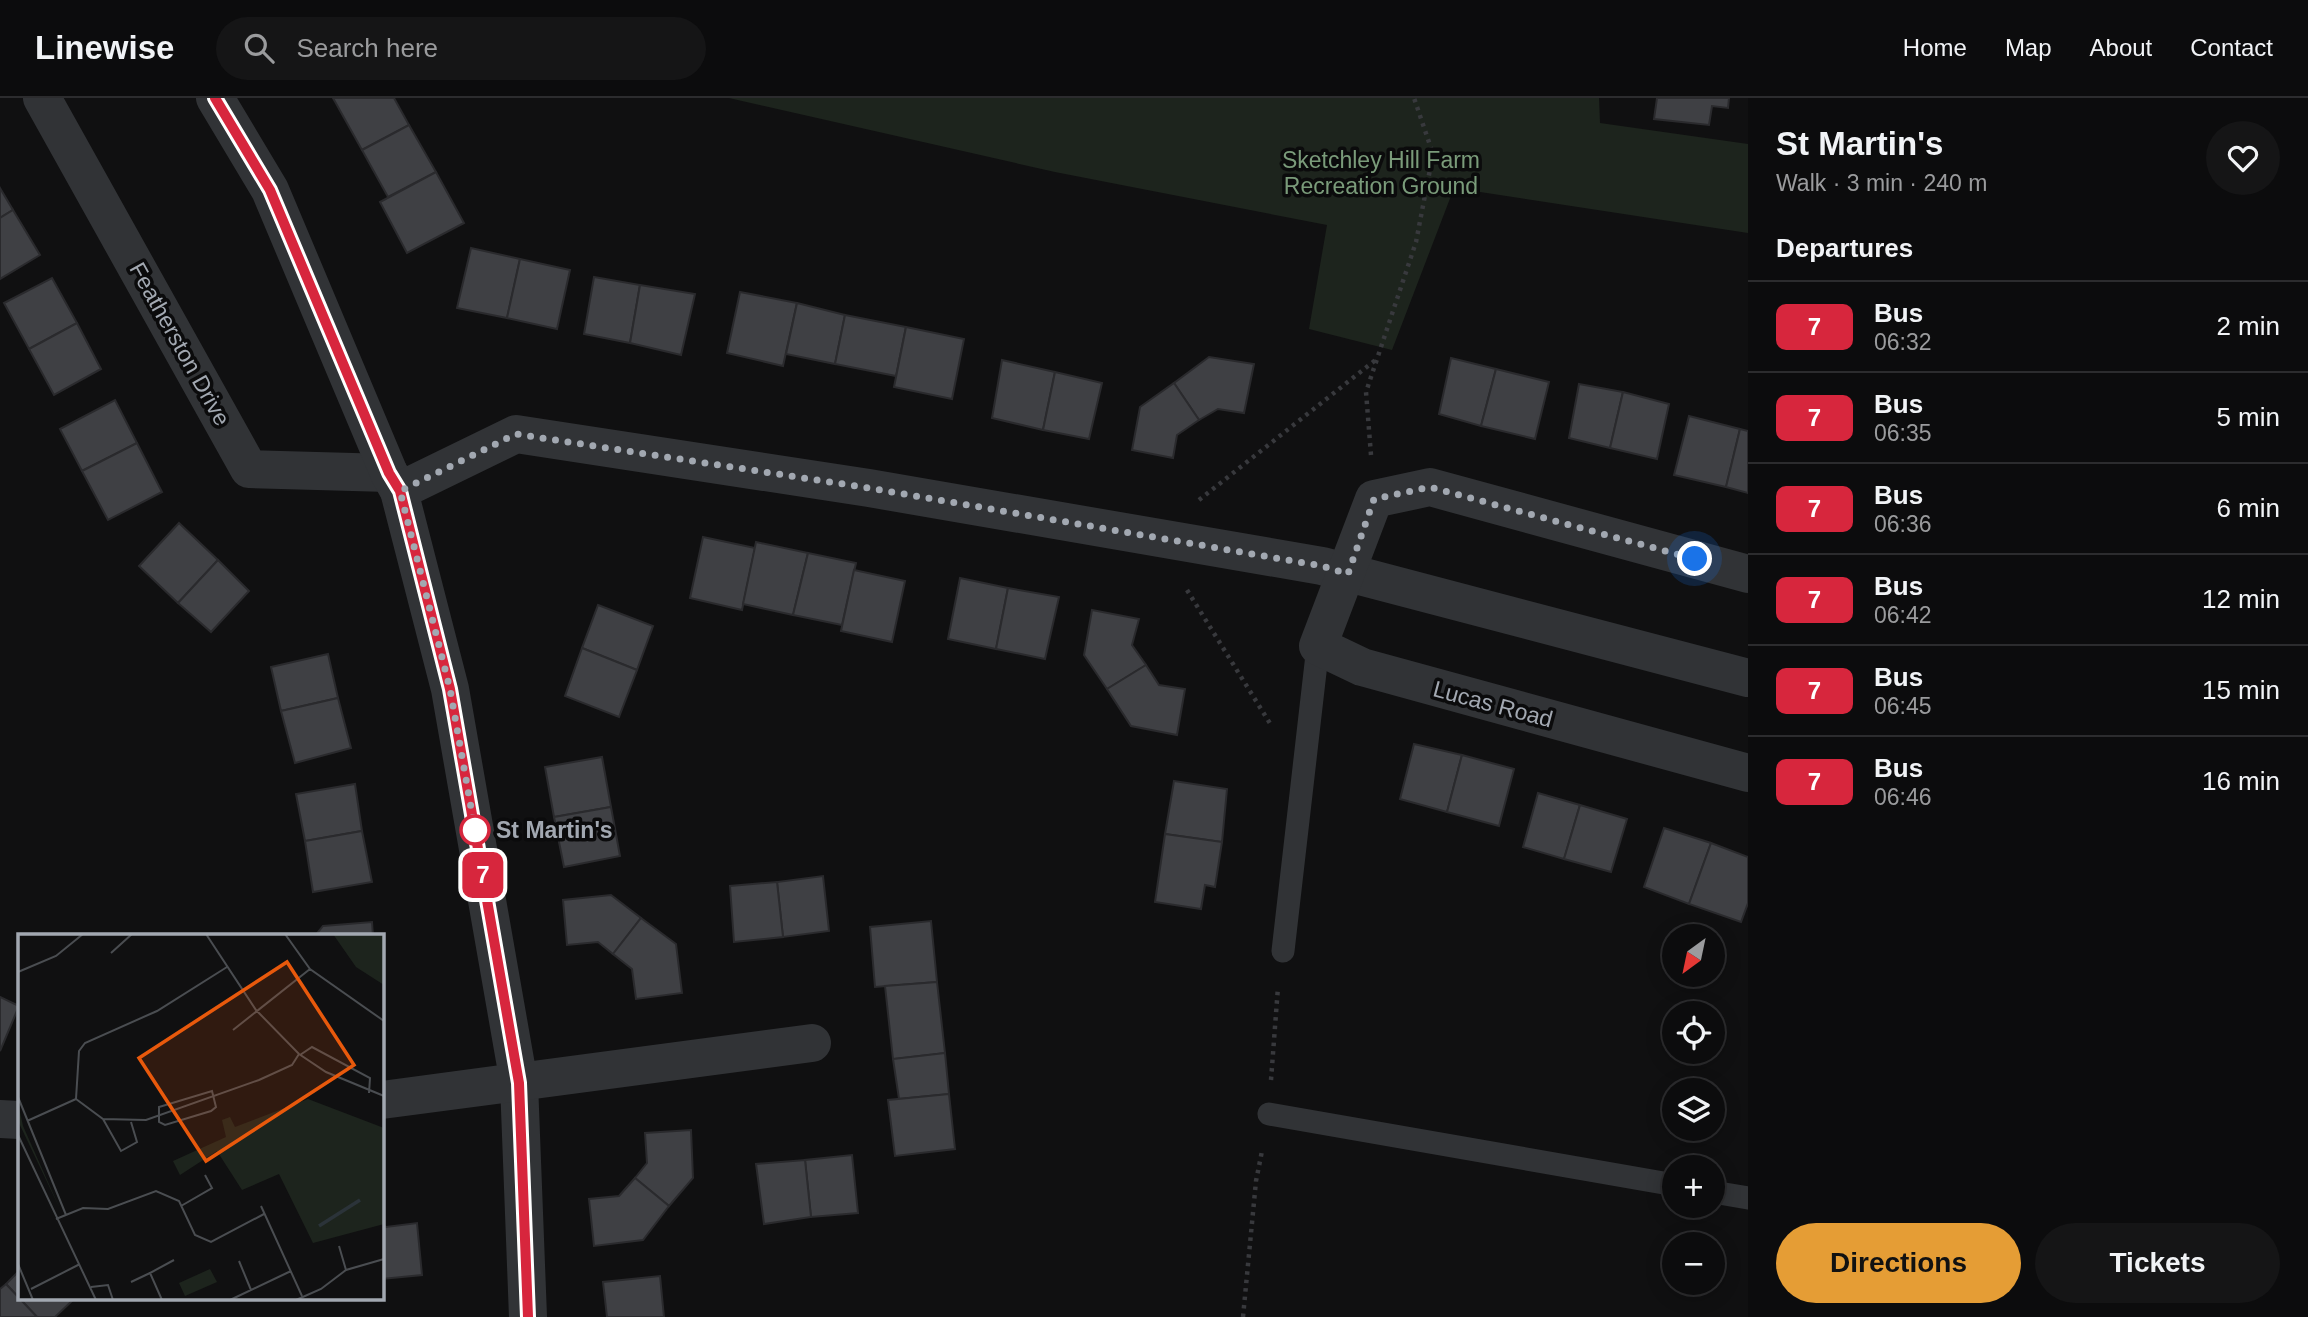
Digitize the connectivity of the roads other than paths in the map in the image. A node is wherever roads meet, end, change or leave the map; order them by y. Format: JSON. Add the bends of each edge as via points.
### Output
{"nodes":[{"id":1,"x":42,"y":98,"type":"edge"},
{"id":2,"x":215,"y":98,"type":"edge"},
{"id":3,"x":394,"y":482,"type":"junction"},
{"id":4,"x":1348,"y":574,"type":"junction"},
{"id":5,"x":1748,"y":574,"type":"edge"},
{"id":6,"x":1318,"y":646,"type":"junction"},
{"id":7,"x":1748,"y":678,"type":"edge"},
{"id":8,"x":1748,"y":774,"type":"edge"},
{"id":9,"x":1283,"y":951,"type":"dead end"},
{"id":10,"x":812,"y":1043,"type":"dead end"},
{"id":11,"x":519,"y":1083,"type":"junction"},
{"id":12,"x":383,"y":1100,"type":"edge"},
{"id":13,"x":1269,"y":1114,"type":"dead end"},
{"id":14,"x":0,"y":1119,"type":"edge"},
{"id":15,"x":18,"y":1120,"type":"edge"},
{"id":16,"x":1662,"y":1183,"type":"edge"},
{"id":17,"x":1725,"y":1194,"type":"edge"},
{"id":18,"x":1748,"y":1198,"type":"edge"},
{"id":19,"x":528,"y":1317,"type":"edge"}],
"edges":[{"from":1,"to":3,"type":"street","name":"Featherston Drive","via":[[249,469]]},
{"from":2,"to":3,"type":"street","via":[[270,190]]},
{"from":3,"to":4,"type":"street","via":[[516,434],[869,488]]},
{"from":3,"to":11,"type":"street","via":[[450,689]]},
{"from":4,"to":5,"type":"street","via":[[1374,499],[1430,487]]},
{"from":4,"to":6,"type":"street"},
{"from":4,"to":7,"type":"street"},
{"from":6,"to":8,"type":"street","name":"Lucas Road","via":[[1362,667]]},
{"from":6,"to":9,"type":"lane"},
{"from":10,"to":11,"type":"street"},
{"from":11,"to":12,"type":"street"},
{"from":11,"to":19,"type":"street"},
{"from":13,"to":16,"type":"lane"},
{"from":14,"to":15,"type":"street"},
{"from":17,"to":18,"type":"lane"}]}
